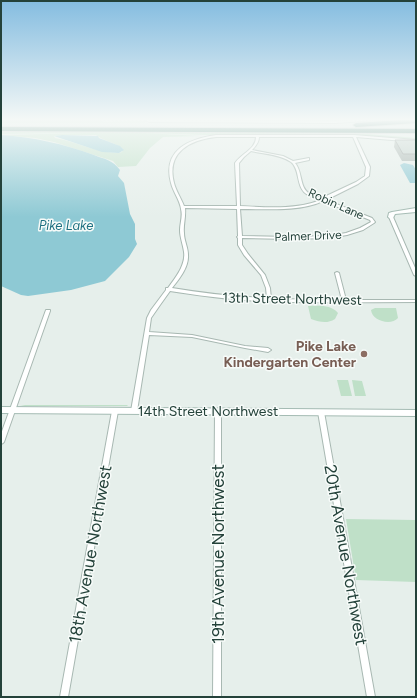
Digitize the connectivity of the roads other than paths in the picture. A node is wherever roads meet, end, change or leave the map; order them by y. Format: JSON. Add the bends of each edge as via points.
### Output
{"nodes":[{"id":1,"x":179,"y":152,"type":"edge"},
{"id":2,"x":247,"y":152,"type":"edge"},
{"id":3,"x":256,"y":152,"type":"edge"},
{"id":4,"x":361,"y":152,"type":"edge"},
{"id":5,"x":308,"y":159,"type":"dead end"},
{"id":6,"x":293,"y":162,"type":"junction"},
{"id":7,"x":321,"y":200,"type":"junction"},
{"id":8,"x":183,"y":207,"type":"junction"},
{"id":9,"x":238,"y":208,"type":"junction"},
{"id":10,"x":416,"y":210,"type":"edge"},
{"id":11,"x":391,"y":217,"type":"joint"},
{"id":12,"x":372,"y":221,"type":"joint"},
{"id":13,"x":239,"y":237,"type":"junction"},
{"id":14,"x":337,"y":273,"type":"dead end"},
{"id":15,"x":416,"y":275,"type":"edge"},
{"id":16,"x":168,"y":289,"type":"junction"},
{"id":17,"x":269,"y":300,"type":"junction"},
{"id":18,"x":344,"y":300,"type":"junction"},
{"id":19,"x":416,"y":301,"type":"edge"},
{"id":20,"x":48,"y":311,"type":"dead end"},
{"id":21,"x":146,"y":333,"type":"junction"},
{"id":22,"x":268,"y":350,"type":"dead end"},
{"id":23,"x":1,"y":410,"type":"edge"},
{"id":24,"x":12,"y":410,"type":"junction"},
{"id":25,"x":115,"y":411,"type":"junction"},
{"id":26,"x":134,"y":411,"type":"junction"},
{"id":27,"x":218,"y":412,"type":"junction"},
{"id":28,"x":321,"y":412,"type":"junction"},
{"id":29,"x":416,"y":413,"type":"edge"},
{"id":30,"x":1,"y":442,"type":"edge"},
{"id":31,"x":64,"y":697,"type":"edge"},
{"id":32,"x":217,"y":697,"type":"edge"},
{"id":33,"x":370,"y":697,"type":"edge"}],
"edges":[{"from":1,"to":8,"type":"street","via":[[172,162],[171,173],[173,185]]},
{"from":2,"to":9,"type":"street","via":[[237,163]]},
{"from":3,"to":6,"type":"street"},
{"from":4,"to":7,"type":"street","via":[[368,167],[367,176]]},
{"from":5,"to":6,"type":"street"},
{"from":6,"to":7,"type":"street","name":"Robin Lane","via":[[302,189]]},
{"from":7,"to":9,"type":"street","via":[[296,207]]},
{"from":7,"to":12,"type":"street","name":"Robin Lane"},
{"from":8,"to":9,"type":"street"},
{"from":8,"to":16,"type":"street","via":[[182,234],[186,258],[183,269]]},
{"from":9,"to":13,"type":"street"},
{"from":10,"to":11,"type":"street","via":[[394,213]]},
{"from":11,"to":15,"type":"street"},
{"from":12,"to":13,"type":"street","name":"Palmer Drive","via":[[357,231],[330,237]]},
{"from":13,"to":17,"type":"street","via":[[242,250],[263,275]]},
{"from":14,"to":18,"type":"street"},
{"from":16,"to":17,"type":"street","name":"13th Street Northwest","via":[[226,298]]},
{"from":16,"to":21,"type":"street","via":[[152,312]]},
{"from":17,"to":18,"type":"street","name":"13th Street Northwest"},
{"from":18,"to":19,"type":"street","name":"13th Street Northwest"},
{"from":20,"to":24,"type":"street"},
{"from":21,"to":22,"type":"street","via":[[192,336]]},
{"from":21,"to":26,"type":"street"},
{"from":23,"to":24,"type":"street","name":"14th Street Northwest"},
{"from":24,"to":25,"type":"street","name":"14th Street Northwest"},
{"from":24,"to":30,"type":"street"},
{"from":25,"to":26,"type":"street","name":"14th Street Northwest"},
{"from":25,"to":31,"type":"street","name":"18th Avenue Northwest"},
{"from":26,"to":27,"type":"street","name":"14th Street Northwest"},
{"from":27,"to":28,"type":"street","name":"14th Street Northwest"},
{"from":27,"to":32,"type":"street","name":"19th Avenue Northwest"},
{"from":28,"to":29,"type":"street","name":"14th Street Northwest"},
{"from":28,"to":33,"type":"street","name":"20th Avenue Northwest"}]}
